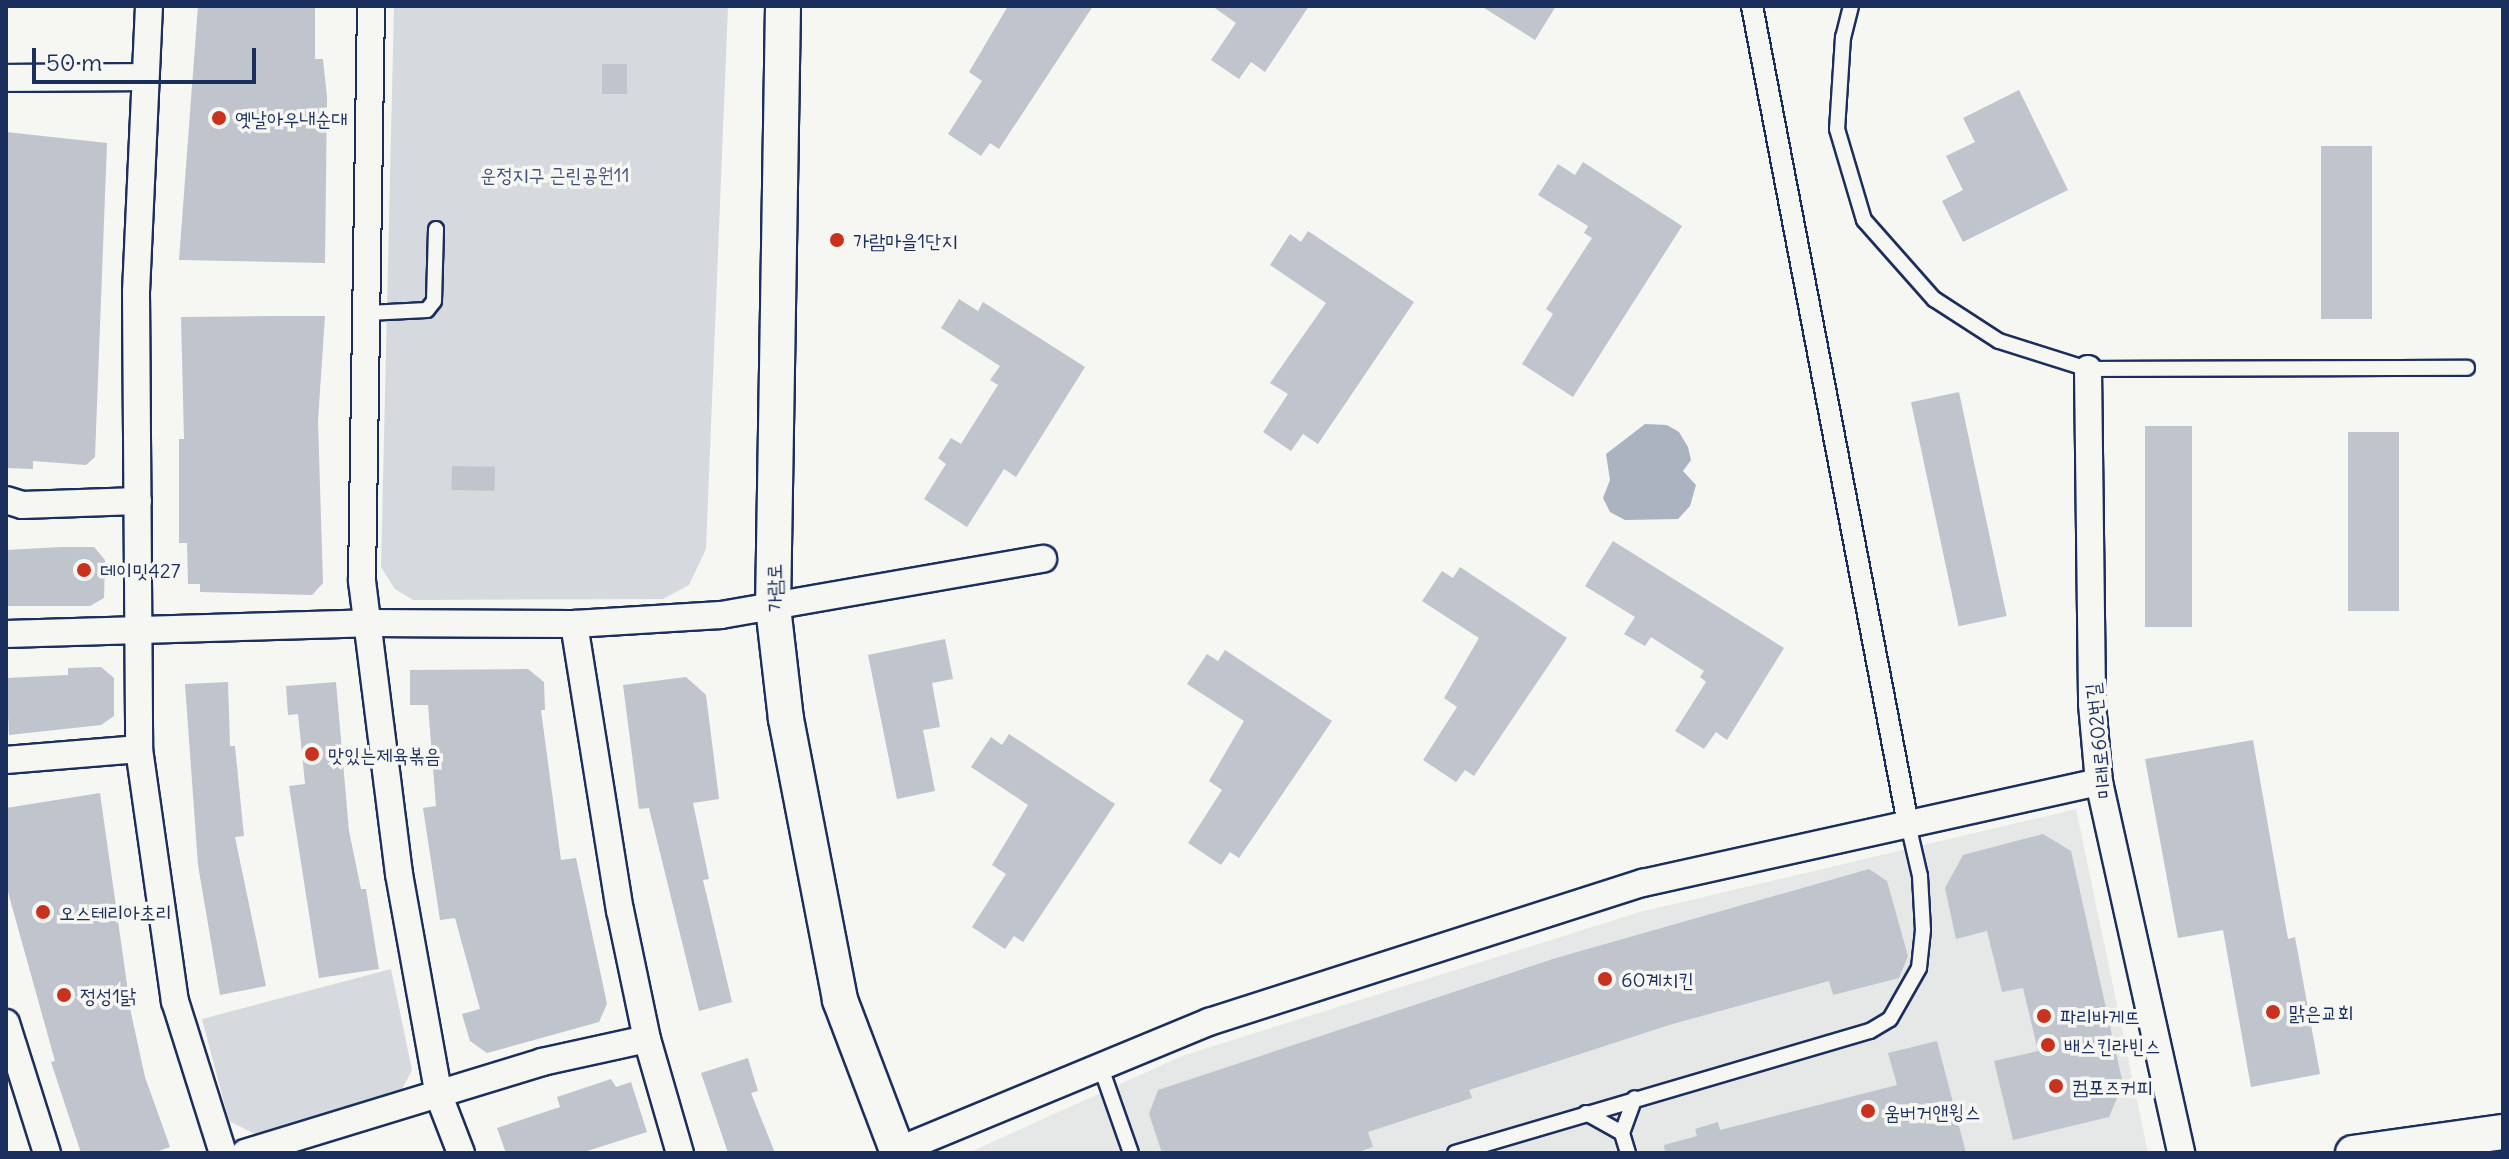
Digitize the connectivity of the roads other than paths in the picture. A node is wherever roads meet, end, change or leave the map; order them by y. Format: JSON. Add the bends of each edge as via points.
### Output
{"nodes":[{"id":1,"x":149,"y":6,"type":"edge"},
{"id":2,"x":371,"y":6,"type":"edge"},
{"id":3,"x":783,"y":6,"type":"edge"},
{"id":4,"x":1752,"y":6,"type":"edge"},
{"id":5,"x":1851,"y":6,"type":"edge"},
{"id":6,"x":144,"y":77,"type":"junction"},
{"id":7,"x":6,"y":78,"type":"edge"},
{"id":8,"x":436,"y":229,"type":"dead end"},
{"id":9,"x":368,"y":313,"type":"junction"},
{"id":10,"x":2467,"y":368,"type":"dead end"},
{"id":11,"x":2088,"y":369,"type":"junction"},
{"id":12,"x":6,"y":500,"type":"edge"},
{"id":13,"x":138,"y":501,"type":"junction"},
{"id":14,"x":1043,"y":559,"type":"dead end"},
{"id":15,"x":773,"y":607,"type":"junction"},
{"id":16,"x":368,"y":623,"type":"junction"},
{"id":17,"x":574,"y":624,"type":"junction"},
{"id":18,"x":139,"y":627,"type":"junction"},
{"id":19,"x":6,"y":634,"type":"edge"},
{"id":20,"x":139,"y":749,"type":"junction"},
{"id":21,"x":6,"y":760,"type":"edge"},
{"id":22,"x":2099,"y":782,"type":"junction"},
{"id":23,"x":1908,"y":824,"type":"junction"},
{"id":24,"x":6,"y":1023,"type":"edge"},
{"id":25,"x":647,"y":1039,"type":"junction"},
{"id":26,"x":1100,"y":1065,"type":"junction"},
{"id":27,"x":14,"y":1086,"type":"edge"},
{"id":28,"x":439,"y":1096,"type":"junction"},
{"id":29,"x":1635,"y":1098,"type":"junction"},
{"id":30,"x":1586,"y":1113,"type":"junction"},
{"id":31,"x":2503,"y":1132,"type":"edge"},
{"id":32,"x":1622,"y":1133,"type":"junction"},
{"id":33,"x":898,"y":1152,"type":"edge"},
{"id":34,"x":47,"y":1153,"type":"edge"},
{"id":35,"x":223,"y":1153,"type":"edge"},
{"id":36,"x":245,"y":1153,"type":"edge"},
{"id":37,"x":461,"y":1153,"type":"edge"},
{"id":38,"x":680,"y":1153,"type":"edge"},
{"id":39,"x":1131,"y":1153,"type":"edge"},
{"id":40,"x":1455,"y":1153,"type":"edge"},
{"id":41,"x":1628,"y":1153,"type":"edge"},
{"id":42,"x":2181,"y":1153,"type":"edge"},
{"id":43,"x":2353,"y":1153,"type":"edge"}],
"edges":[{"from":1,"to":6,"type":"street"},
{"from":2,"to":9,"type":"street"},
{"from":3,"to":15,"type":"street","name":"가람로"},
{"from":4,"to":23,"type":"street","via":[[1820,339]]},
{"from":5,"to":11,"type":"lane","via":[[1843,37],[1837,129],[1864,220],[1934,299],[1999,341]]},
{"from":6,"to":7,"type":"street"},
{"from":6,"to":13,"type":"street","via":[[136,292]]},
{"from":8,"to":9,"type":"lane","via":[[434,301],[427,310]]},
{"from":9,"to":16,"type":"street","via":[[362,510]]},
{"from":10,"to":11,"type":"lane"},
{"from":11,"to":22,"type":"street","name":"미래로602번길","via":[[2092,704]]},
{"from":12,"to":13,"type":"street","via":[[22,505]]},
{"from":13,"to":18,"type":"street"},
{"from":14,"to":15,"type":"street"},
{"from":15,"to":17,"type":"street"},
{"from":15,"to":33,"type":"street","name":"가람로","via":[[788,733],[840,1000]]},
{"from":16,"to":17,"type":"street"},
{"from":16,"to":18,"type":"street"},
{"from":16,"to":28,"type":"street","via":[[399,874]]},
{"from":17,"to":25,"type":"street","via":[[620,910]]},
{"from":18,"to":19,"type":"street"},
{"from":18,"to":20,"type":"street"},
{"from":20,"to":21,"type":"street"},
{"from":20,"to":35,"type":"street","via":[[175,1001]]},
{"from":22,"to":23,"type":"street"},
{"from":22,"to":42,"type":"street","name":"미래로602번길"},
{"from":23,"to":26,"type":"street","via":[[1643,883],[1209,1022]]},
{"from":23,"to":29,"type":"lane","via":[[1920,876],[1923,930],[1919,968],[1890,1019],[1870,1031]]},
{"from":24,"to":27,"type":"street"},
{"from":25,"to":28,"type":"street","via":[[542,1062]]},
{"from":25,"to":38,"type":"street"},
{"from":26,"to":33,"type":"street"},
{"from":26,"to":39,"type":"lane"},
{"from":27,"to":34,"type":"street"},
{"from":28,"to":36,"type":"street"},
{"from":28,"to":37,"type":"street"},
{"from":29,"to":30,"type":"lane"},
{"from":29,"to":32,"type":"lane"},
{"from":30,"to":32,"type":"lane"},
{"from":30,"to":40,"type":"lane"},
{"from":31,"to":43,"type":"street"},
{"from":32,"to":41,"type":"lane"}]}
